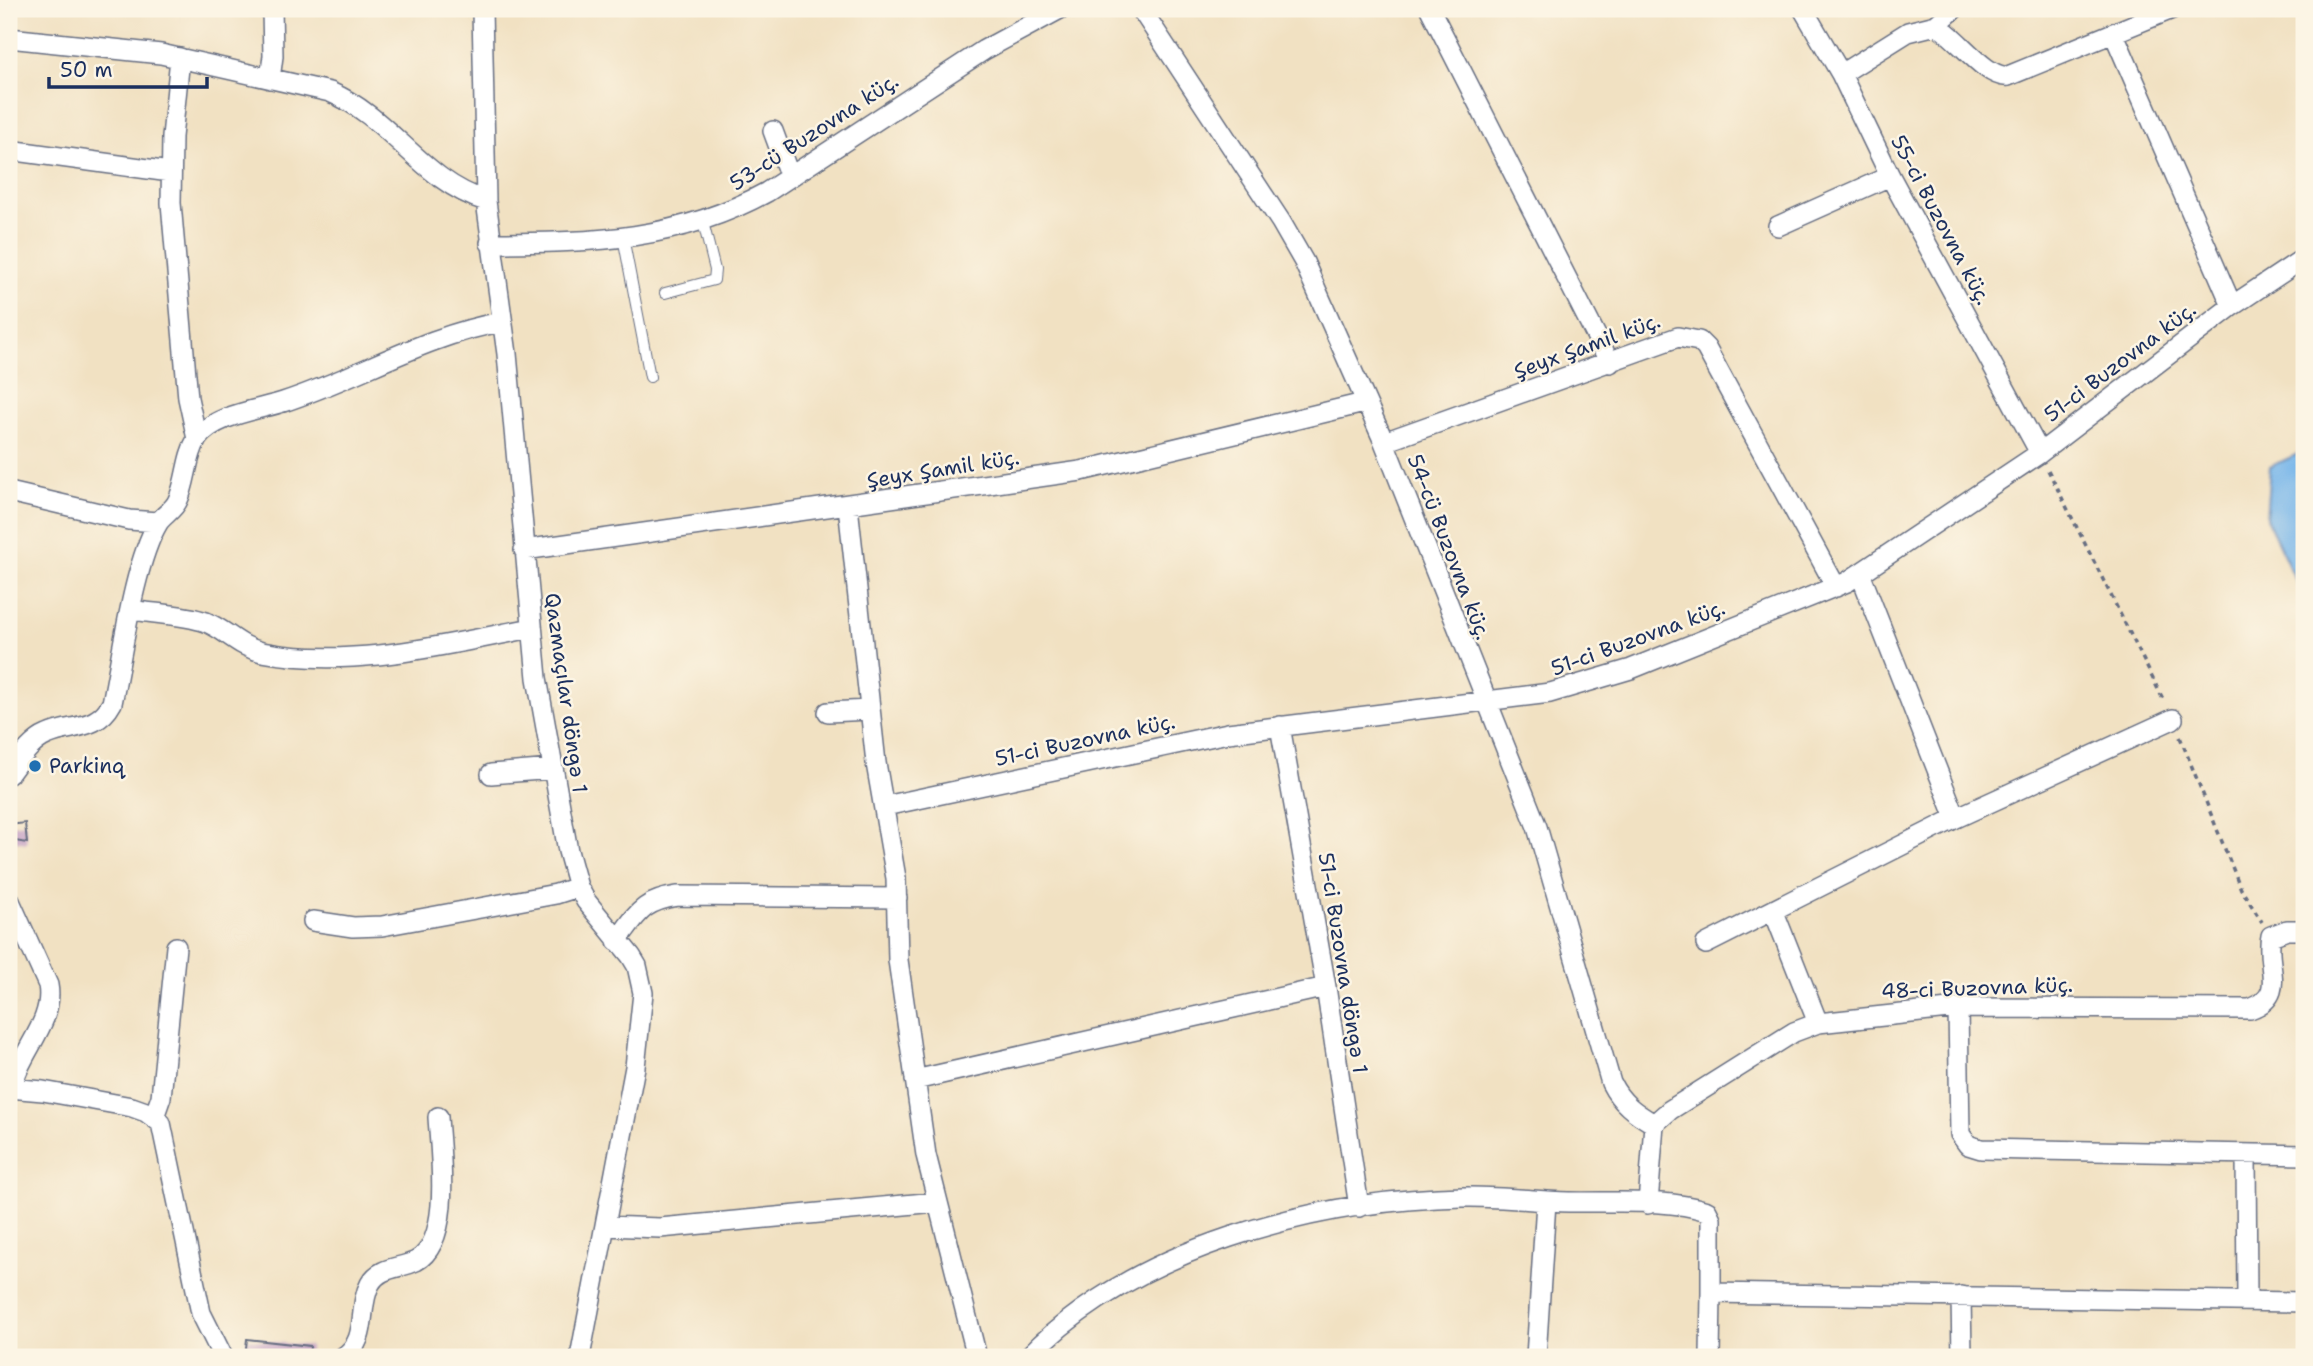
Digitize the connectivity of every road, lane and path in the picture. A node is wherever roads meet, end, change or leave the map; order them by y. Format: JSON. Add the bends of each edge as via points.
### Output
{"nodes":[{"id":1,"x":272,"y":9,"type":"edge"},
{"id":2,"x":482,"y":9,"type":"edge"},
{"id":3,"x":1060,"y":9,"type":"edge"},
{"id":4,"x":1141,"y":9,"type":"edge"},
{"id":5,"x":1430,"y":9,"type":"edge"},
{"id":6,"x":1803,"y":9,"type":"edge"},
{"id":7,"x":1954,"y":9,"type":"edge"},
{"id":8,"x":2172,"y":9,"type":"edge"},
{"id":9,"x":1936,"y":25,"type":"junction"},
{"id":10,"x":2114,"y":34,"type":"junction"},
{"id":11,"x":9,"y":38,"type":"edge"},
{"id":12,"x":180,"y":58,"type":"junction"},
{"id":13,"x":1841,"y":74,"type":"junction"},
{"id":14,"x":270,"y":79,"type":"junction"},
{"id":15,"x":773,"y":131,"type":"dead end"},
{"id":16,"x":9,"y":150,"type":"edge"},
{"id":17,"x":170,"y":172,"type":"junction"},
{"id":18,"x":1890,"y":176,"type":"junction"},
{"id":19,"x":790,"y":177,"type":"junction"},
{"id":20,"x":486,"y":201,"type":"junction"},
{"id":21,"x":703,"y":222,"type":"junction"},
{"id":22,"x":1778,"y":226,"type":"dead end"},
{"id":23,"x":623,"y":237,"type":"junction"},
{"id":24,"x":490,"y":243,"type":"junction"},
{"id":25,"x":2304,"y":258,"type":"edge"},
{"id":26,"x":665,"y":293,"type":"dead end"},
{"id":27,"x":2232,"y":306,"type":"junction"},
{"id":28,"x":502,"y":322,"type":"junction"},
{"id":29,"x":1610,"y":363,"type":"junction"},
{"id":30,"x":650,"y":377,"type":"dead end"},
{"id":31,"x":1364,"y":403,"type":"junction"},
{"id":32,"x":198,"y":439,"type":"junction"},
{"id":33,"x":1384,"y":442,"type":"junction"},
{"id":34,"x":2039,"y":453,"type":"junction"},
{"id":35,"x":9,"y":492,"type":"edge"},
{"id":36,"x":848,"y":506,"type":"junction"},
{"id":37,"x":158,"y":522,"type":"junction"},
{"id":38,"x":524,"y":550,"type":"junction"},
{"id":39,"x":1860,"y":573,"type":"junction"},
{"id":40,"x":1836,"y":587,"type":"junction"},
{"id":41,"x":132,"y":610,"type":"junction"},
{"id":42,"x":532,"y":628,"type":"junction"},
{"id":43,"x":1485,"y":701,"type":"junction"},
{"id":44,"x":870,"y":710,"type":"junction"},
{"id":45,"x":828,"y":712,"type":"dead end"},
{"id":46,"x":2173,"y":719,"type":"junction"},
{"id":47,"x":1280,"y":726,"type":"junction"},
{"id":48,"x":553,"y":769,"type":"junction"},
{"id":49,"x":9,"y":774,"type":"edge"},
{"id":50,"x":491,"y":774,"type":"dead end"},
{"id":51,"x":885,"y":806,"type":"junction"},
{"id":52,"x":1956,"y":818,"type":"junction"},
{"id":53,"x":578,"y":887,"type":"junction"},
{"id":54,"x":897,"y":898,"type":"junction"},
{"id":55,"x":9,"y":899,"type":"edge"},
{"id":56,"x":1774,"y":912,"type":"junction"},
{"id":57,"x":313,"y":921,"type":"dead end"},
{"id":58,"x":2304,"y":930,"type":"edge"},
{"id":59,"x":2271,"y":936,"type":"junction"},
{"id":60,"x":617,"y":940,"type":"junction"},
{"id":61,"x":1706,"y":944,"type":"dead end"},
{"id":62,"x":176,"y":947,"type":"dead end"},
{"id":63,"x":1326,"y":987,"type":"junction"},
{"id":64,"x":1958,"y":1008,"type":"junction"},
{"id":65,"x":1818,"y":1023,"type":"junction"},
{"id":66,"x":915,"y":1080,"type":"junction"},
{"id":67,"x":11,"y":1088,"type":"edge"},
{"id":68,"x":154,"y":1117,"type":"junction"},
{"id":69,"x":439,"y":1117,"type":"dead end"},
{"id":70,"x":1654,"y":1124,"type":"junction"},
{"id":71,"x":2246,"y":1154,"type":"junction"},
{"id":72,"x":2304,"y":1155,"type":"edge"},
{"id":73,"x":936,"y":1202,"type":"junction"},
{"id":74,"x":1546,"y":1202,"type":"junction"},
{"id":75,"x":1648,"y":1204,"type":"junction"},
{"id":76,"x":1359,"y":1208,"type":"junction"},
{"id":77,"x":607,"y":1226,"type":"junction"},
{"id":78,"x":1711,"y":1293,"type":"junction"},
{"id":79,"x":1961,"y":1296,"type":"junction"},
{"id":80,"x":2247,"y":1301,"type":"junction"},
{"id":81,"x":2304,"y":1302,"type":"edge"},
{"id":82,"x":223,"y":1357,"type":"edge"},
{"id":83,"x":342,"y":1357,"type":"edge"},
{"id":84,"x":580,"y":1357,"type":"edge"},
{"id":85,"x":977,"y":1357,"type":"edge"},
{"id":86,"x":1028,"y":1357,"type":"edge"},
{"id":87,"x":1536,"y":1357,"type":"edge"},
{"id":88,"x":1710,"y":1357,"type":"edge"},
{"id":89,"x":1962,"y":1357,"type":"edge"}],
"edges":[{"from":1,"to":14,"type":"street"},
{"from":2,"to":20,"type":"street","name":"Qazmaçılar döngə 1"},
{"from":3,"to":19,"type":"street","name":"53-cü Buzovna küç.","via":[[984,50]]},
{"from":4,"to":31,"type":"street","name":"54-cü Buzovna küç.","via":[[1304,262]]},
{"from":5,"to":29,"type":"street"},
{"from":6,"to":13,"type":"street","name":"55-ci Buzovna küç."},
{"from":7,"to":9,"type":"street"},
{"from":8,"to":10,"type":"street"},
{"from":9,"to":10,"type":"street","via":[[2001,77]]},
{"from":9,"to":13,"type":"street","via":[[1908,32]]},
{"from":10,"to":27,"type":"street"},
{"from":11,"to":12,"type":"street"},
{"from":12,"to":14,"type":"street"},
{"from":12,"to":17,"type":"street"},
{"from":13,"to":18,"type":"street","name":"55-ci Buzovna küç."},
{"from":14,"to":20,"type":"street","via":[[349,100],[446,185]]},
{"from":15,"to":19,"type":"street"},
{"from":16,"to":17,"type":"street"},
{"from":17,"to":32,"type":"street","via":[[188,398]]},
{"from":18,"to":22,"type":"street"},
{"from":18,"to":34,"type":"street","name":"55-ci Buzovna küç."},
{"from":19,"to":21,"type":"street","name":"53-cü Buzovna küç.","via":[[730,213]]},
{"from":20,"to":24,"type":"street","name":"Qazmaçılar döngə 1"},
{"from":21,"to":23,"type":"street","name":"53-cü Buzovna küç."},
{"from":21,"to":26,"type":"lane","via":[[714,280]]},
{"from":23,"to":24,"type":"street","name":"53-cü Buzovna küç."},
{"from":23,"to":30,"type":"lane"},
{"from":24,"to":28,"type":"street","name":"Qazmaçılar döngə 1"},
{"from":25,"to":27,"type":"street","name":"51-ci Buzovna küç."},
{"from":27,"to":34,"type":"street","name":"51-ci Buzovna küç."},
{"from":28,"to":32,"type":"street","via":[[456,332],[331,387],[221,422]]},
{"from":28,"to":38,"type":"street","name":"Qazmaçılar döngə 1"},
{"from":29,"to":33,"type":"street","name":"Şeyx Şamil küç."},
{"from":29,"to":40,"type":"street","name":"Şeyx Şamil küç.","via":[[1678,337],[1699,341]]},
{"from":31,"to":33,"type":"street","name":"54-cü Buzovna küç."},
{"from":31,"to":36,"type":"street","name":"Şeyx Şamil küç.","via":[[1081,471]]},
{"from":32,"to":37,"type":"street","via":[[177,502]]},
{"from":33,"to":43,"type":"street","name":"54-cü Buzovna küç."},
{"from":34,"to":39,"type":"street","name":"51-ci Buzovna küç."},
{"from":34,"to":46,"type":"path"},
{"from":35,"to":37,"type":"street","via":[[129,520]]},
{"from":36,"to":38,"type":"street","name":"Şeyx Şamil küç."},
{"from":36,"to":44,"type":"street"},
{"from":37,"to":41,"type":"street"},
{"from":38,"to":42,"type":"street","name":"Qazmaçılar döngə 1"},
{"from":39,"to":40,"type":"street","name":"51-ci Buzovna küç."},
{"from":39,"to":52,"type":"street"},
{"from":40,"to":43,"type":"street","name":"51-ci Buzovna küç.","via":[[1595,682]]},
{"from":41,"to":42,"type":"street","via":[[202,621],[259,651],[324,659],[400,652]]},
{"from":41,"to":49,"type":"street","via":[[107,712],[91,724],[46,735]]},
{"from":42,"to":48,"type":"street","name":"Qazmaçılar döngə 1"},
{"from":43,"to":47,"type":"street","name":"51-ci Buzovna küç."},
{"from":43,"to":70,"type":"street","name":"54-cü Buzovna küç.","via":[[1544,848],[1611,1083],[1618,1098]]},
{"from":44,"to":45,"type":"street"},
{"from":44,"to":51,"type":"street"},
{"from":46,"to":52,"type":"street"},
{"from":46,"to":59,"type":"path","via":[[2241,889]]},
{"from":47,"to":51,"type":"street","name":"51-ci Buzovna küç."},
{"from":47,"to":63,"type":"street","name":"51-ci Buzovna döngə 1"},
{"from":48,"to":50,"type":"street"},
{"from":48,"to":53,"type":"street","name":"Qazmaçılar döngə 1"},
{"from":51,"to":54,"type":"street"},
{"from":52,"to":56,"type":"street"},
{"from":53,"to":57,"type":"street","via":[[382,926]]},
{"from":53,"to":60,"type":"street","name":"Qazmaçılar döngə 1"},
{"from":54,"to":60,"type":"street","via":[[678,896],[643,906]]},
{"from":54,"to":66,"type":"street","via":[[898,960]]},
{"from":55,"to":67,"type":"street","via":[[50,996]]},
{"from":56,"to":61,"type":"street"},
{"from":56,"to":65,"type":"street"},
{"from":58,"to":59,"type":"street"},
{"from":59,"to":64,"type":"street","name":"48-ci Buzovna küç.","via":[[2270,995],[2265,1004],[2250,1009]]},
{"from":60,"to":77,"type":"street","name":"Qazmaçılar döngə 1","via":[[637,966],[643,993]]},
{"from":62,"to":68,"type":"street","via":[[161,1097]]},
{"from":63,"to":66,"type":"street"},
{"from":63,"to":76,"type":"street","name":"51-ci Buzovna döngə 1"},
{"from":64,"to":65,"type":"street","name":"48-ci Buzovna küç."},
{"from":64,"to":71,"type":"street","via":[[1960,1134],[1968,1145],[1981,1149]]},
{"from":65,"to":70,"type":"street","name":"48-ci Buzovna küç.","via":[[1794,1032]]},
{"from":66,"to":73,"type":"street"},
{"from":67,"to":68,"type":"street","via":[[132,1107]]},
{"from":68,"to":82,"type":"street","via":[[165,1134],[201,1313]]},
{"from":69,"to":83,"type":"street","via":[[442,1198],[432,1246],[414,1262],[382,1271],[374,1278],[368,1287],[360,1334],[351,1352]]},
{"from":70,"to":75,"type":"street"},
{"from":71,"to":72,"type":"street"},
{"from":71,"to":80,"type":"street"},
{"from":73,"to":77,"type":"street","via":[[660,1227]]},
{"from":73,"to":85,"type":"street"},
{"from":74,"to":75,"type":"street"},
{"from":74,"to":76,"type":"street","via":[[1466,1196]]},
{"from":74,"to":87,"type":"street"},
{"from":75,"to":78,"type":"street","via":[[1707,1211],[1712,1219]]},
{"from":76,"to":86,"type":"street","via":[[1227,1239],[1153,1267],[1090,1304]]},
{"from":77,"to":84,"type":"street","name":"Qazmaçılar döngə 1"},
{"from":78,"to":79,"type":"street"},
{"from":78,"to":88,"type":"street"},
{"from":79,"to":80,"type":"street"},
{"from":79,"to":89,"type":"street"},
{"from":80,"to":81,"type":"street"}]}
